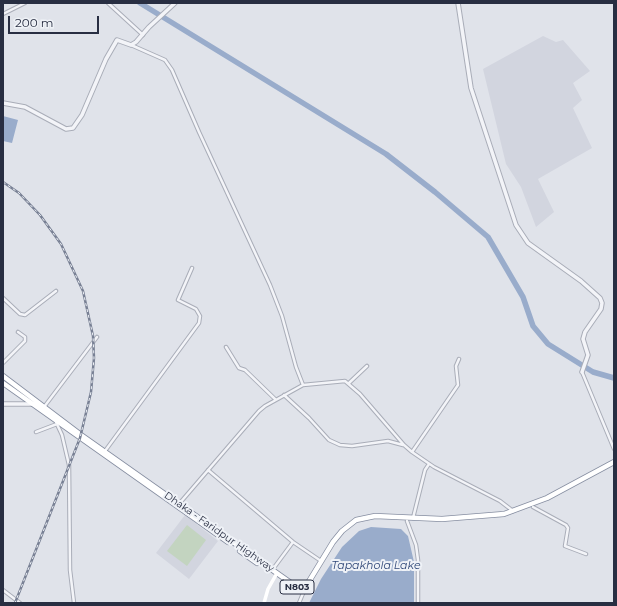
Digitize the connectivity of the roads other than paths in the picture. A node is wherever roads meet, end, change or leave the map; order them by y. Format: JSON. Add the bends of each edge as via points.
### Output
{"nodes":[{"id":1,"x":25,"y":3,"type":"edge"},
{"id":2,"x":108,"y":3,"type":"edge"},
{"id":3,"x":175,"y":3,"type":"edge"},
{"id":4,"x":458,"y":3,"type":"edge"},
{"id":5,"x":3,"y":14,"type":"edge"},
{"id":6,"x":143,"y":35,"type":"junction"},
{"id":7,"x":131,"y":45,"type":"junction"},
{"id":8,"x":3,"y":103,"type":"edge"},
{"id":9,"x":192,"y":268,"type":"dead end"},
{"id":10,"x":56,"y":291,"type":"dead end"},
{"id":11,"x":3,"y":298,"type":"edge"},
{"id":12,"x":18,"y":332,"type":"dead end"},
{"id":13,"x":97,"y":337,"type":"dead end"},
{"id":14,"x":226,"y":347,"type":"dead end"},
{"id":15,"x":459,"y":358,"type":"dead end"},
{"id":16,"x":3,"y":363,"type":"edge"},
{"id":17,"x":367,"y":366,"type":"dead end"},
{"id":18,"x":582,"y":372,"type":"joint"},
{"id":19,"x":3,"y":376,"type":"edge"},
{"id":20,"x":3,"y":382,"type":"edge"},
{"id":21,"x":349,"y":383,"type":"junction"},
{"id":22,"x":303,"y":385,"type":"junction"},
{"id":23,"x":284,"y":395,"type":"junction"},
{"id":24,"x":276,"y":400,"type":"junction"},
{"id":25,"x":34,"y":403,"type":"junction"},
{"id":26,"x":3,"y":404,"type":"edge"},
{"id":27,"x":43,"y":408,"type":"junction"},
{"id":28,"x":56,"y":422,"type":"junction"},
{"id":29,"x":36,"y":432,"type":"dead end"},
{"id":30,"x":404,"y":445,"type":"junction"},
{"id":31,"x":614,"y":449,"type":"edge"},
{"id":32,"x":105,"y":451,"type":"junction"},
{"id":33,"x":412,"y":452,"type":"junction"},
{"id":34,"x":614,"y":462,"type":"edge"},
{"id":35,"x":430,"y":464,"type":"junction"},
{"id":36,"x":614,"y":465,"type":"edge"},
{"id":37,"x":208,"y":470,"type":"junction"},
{"id":38,"x":587,"y":478,"type":"junction"},
{"id":39,"x":152,"y":486,"type":"junction"},
{"id":40,"x":566,"y":489,"type":"junction"},
{"id":41,"x":179,"y":505,"type":"junction"},
{"id":42,"x":533,"y":507,"type":"junction"},
{"id":43,"x":513,"y":511,"type":"junction"},
{"id":44,"x":414,"y":519,"type":"junction"},
{"id":45,"x":467,"y":519,"type":"junction"},
{"id":46,"x":407,"y":521,"type":"junction"},
{"id":47,"x":343,"y":532,"type":"junction"},
{"id":48,"x":294,"y":542,"type":"junction"},
{"id":49,"x":586,"y":554,"type":"dead end"},
{"id":50,"x":321,"y":562,"type":"junction"},
{"id":51,"x":275,"y":573,"type":"junction"},
{"id":52,"x":3,"y":590,"type":"edge"},
{"id":53,"x":304,"y":590,"type":"junction"},
{"id":54,"x":20,"y":603,"type":"edge"},
{"id":55,"x":74,"y":603,"type":"edge"},
{"id":56,"x":264,"y":603,"type":"edge"},
{"id":57,"x":299,"y":603,"type":"edge"},
{"id":58,"x":418,"y":603,"type":"edge"}],
"edges":[{"from":1,"to":5,"type":"street"},
{"from":2,"to":6,"type":"street"},
{"from":3,"to":6,"type":"street"},
{"from":4,"to":18,"type":"street","via":[[472,88],[516,225],[528,243],[581,280],[602,303],[601,309],[585,332],[583,339],[587,358]]},
{"from":6,"to":7,"type":"street"},
{"from":7,"to":8,"type":"street","via":[[117,40],[82,115],[73,128],[66,129],[25,107]]},
{"from":7,"to":22,"type":"street","via":[[165,60],[172,70],[270,285]]},
{"from":9,"to":32,"type":"street","via":[[178,300],[196,309],[200,316],[199,323]]},
{"from":10,"to":11,"type":"street","via":[[25,315],[20,314]]},
{"from":12,"to":16,"type":"street","via":[[25,337],[25,341]]},
{"from":13,"to":27,"type":"street"},
{"from":14,"to":24,"type":"street","via":[[239,368],[245,370]]},
{"from":15,"to":33,"type":"street","via":[[456,366],[458,385]]},
{"from":17,"to":21,"type":"street"},
{"from":18,"to":31,"type":"street"},
{"from":19,"to":25,"type":"highway","name":"Dhaka - Faridpur Highway","number":"N803"},
{"from":20,"to":25,"type":"highway","name":"Dhaka - Faridpur Highway","number":"N803"},
{"from":21,"to":22,"type":"street","via":[[345,381]]},
{"from":21,"to":30,"type":"street"},
{"from":22,"to":23,"type":"street"},
{"from":23,"to":24,"type":"street"},
{"from":23,"to":30,"type":"street","via":[[329,440],[340,445],[388,441]]},
{"from":24,"to":37,"type":"street","via":[[259,411]]},
{"from":25,"to":26,"type":"street"},
{"from":25,"to":27,"type":"highway","name":"Dhaka - Faridpur Highway","number":"N803"},
{"from":25,"to":28,"type":"highway","name":"Dhaka - Faridpur Highway","number":"N803"},
{"from":27,"to":32,"type":"highway","name":"Dhaka - Faridpur Highway","number":"N803"},
{"from":28,"to":29,"type":"street"},
{"from":28,"to":39,"type":"highway","name":"Dhaka - Faridpur Highway","number":"N803"},
{"from":28,"to":55,"type":"street","via":[[69,465],[70,570]]},
{"from":30,"to":33,"type":"street"},
{"from":32,"to":39,"type":"highway","name":"Dhaka - Faridpur Highway","number":"N803"},
{"from":33,"to":35,"type":"street"},
{"from":34,"to":38,"type":"highway","name":"Dhaka - Faridpur Highway","number":"N803"},
{"from":35,"to":43,"type":"street","via":[[500,501]]},
{"from":35,"to":44,"type":"street","via":[[425,470]]},
{"from":36,"to":38,"type":"highway","name":"Dhaka - Faridpur Highway","number":"N803"},
{"from":37,"to":41,"type":"street"},
{"from":37,"to":48,"type":"street"},
{"from":38,"to":40,"type":"highway","name":"Dhaka - Faridpur Highway","number":"N803"},
{"from":39,"to":41,"type":"highway","name":"Dhaka - Faridpur Highway","number":"N803"},
{"from":40,"to":42,"type":"highway","name":"Dhaka - Faridpur Highway","number":"N803"},
{"from":40,"to":43,"type":"highway","name":"Dhaka - Faridpur Highway","number":"N803"},
{"from":41,"to":51,"type":"highway","name":"Dhaka - Faridpur Highway","number":"N803"},
{"from":42,"to":45,"type":"highway","name":"Dhaka - Faridpur Highway","number":"N803","via":[[504,516]]},
{"from":42,"to":49,"type":"street","via":[[566,525],[568,528],[565,546]]},
{"from":43,"to":45,"type":"highway","name":"Dhaka - Faridpur Highway","number":"N803"},
{"from":44,"to":45,"type":"highway","name":"Dhaka - Faridpur Highway","number":"N803"},
{"from":44,"to":46,"type":"highway","name":"Dhaka - Faridpur Highway","number":"N803"},
{"from":44,"to":47,"type":"highway","name":"Dhaka - Faridpur Highway","number":"N803","via":[[365,517],[356,520]]},
{"from":46,"to":47,"type":"highway","name":"Dhaka - Faridpur Highway","number":"N803","via":[[366,520]]},
{"from":46,"to":58,"type":"street","via":[[416,545]]},
{"from":47,"to":50,"type":"highway","name":"Dhaka - Faridpur Highway","number":"N803"},
{"from":47,"to":53,"type":"highway","name":"Dhaka - Faridpur Highway","number":"N803","via":[[315,578]]},
{"from":48,"to":50,"type":"street"},
{"from":48,"to":51,"type":"street"},
{"from":50,"to":51,"type":"highway","name":"Dhaka - Faridpur Highway","number":"N803","via":[[308,583],[301,587]]},
{"from":51,"to":53,"type":"highway","name":"Dhaka - Faridpur Highway","number":"N803","via":[[297,591]]},
{"from":51,"to":56,"type":"main road"},
{"from":52,"to":54,"type":"street"},
{"from":53,"to":57,"type":"street"}]}
